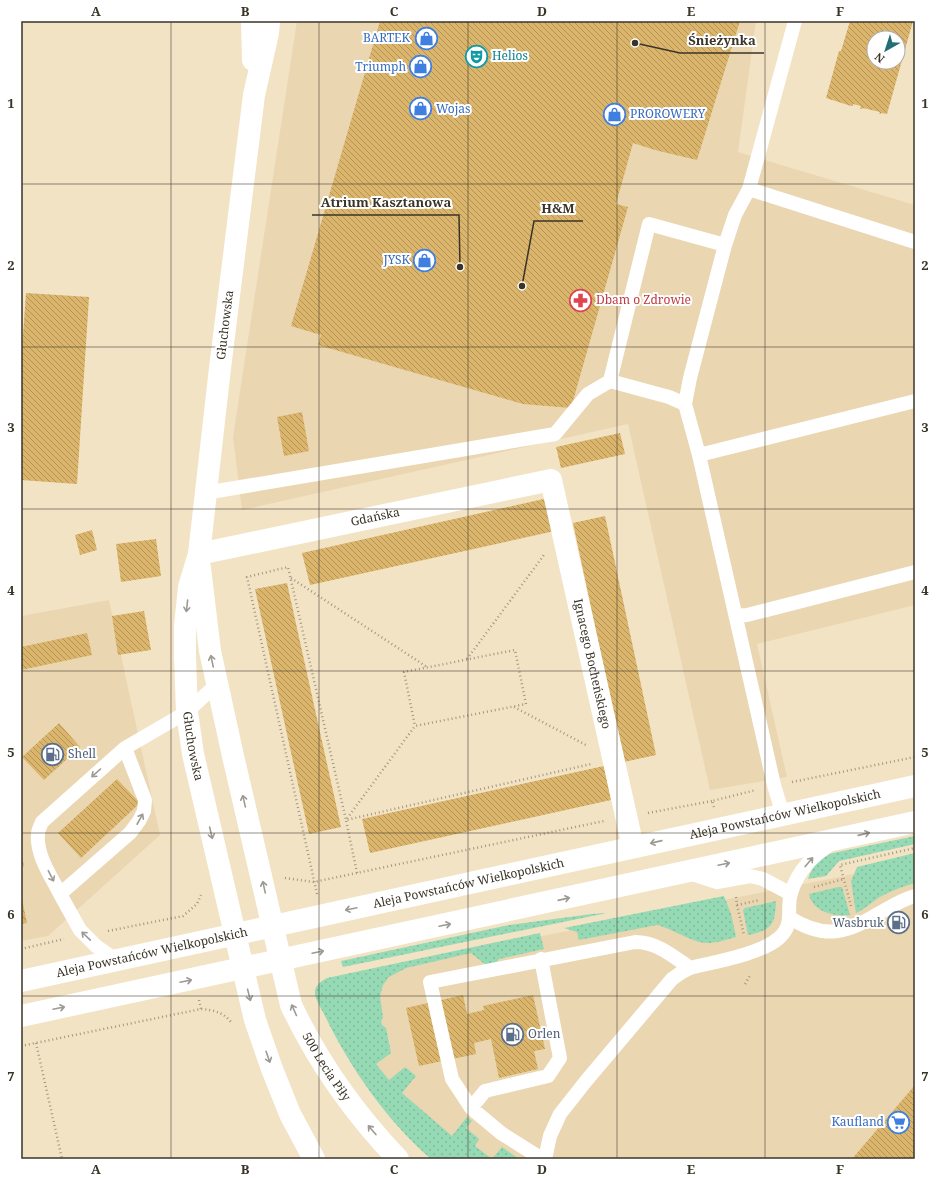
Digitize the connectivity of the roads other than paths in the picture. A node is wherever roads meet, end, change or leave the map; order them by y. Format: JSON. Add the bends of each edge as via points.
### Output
{"nodes":[{"id":1,"x":252,"y":21,"type":"edge"},
{"id":2,"x":269,"y":21,"type":"edge"},
{"id":3,"x":795,"y":21,"type":"edge"},
{"id":4,"x":254,"y":95,"type":"junction"},
{"id":5,"x":749,"y":189,"type":"junction"},
{"id":6,"x":915,"y":242,"type":"edge"},
{"id":7,"x":725,"y":245,"type":"junction"},
{"id":8,"x":610,"y":381,"type":"junction"},
{"id":9,"x":915,"y":401,"type":"edge"},
{"id":10,"x":685,"y":404,"type":"junction"},
{"id":11,"x":699,"y":455,"type":"junction"},
{"id":12,"x":551,"y":480,"type":"joint"},
{"id":13,"x":205,"y":493,"type":"junction"},
{"id":14,"x":199,"y":554,"type":"junction"},
{"id":15,"x":915,"y":572,"type":"edge"},
{"id":16,"x":736,"y":616,"type":"junction"},
{"id":17,"x":217,"y":684,"type":"junction"},
{"id":18,"x":187,"y":712,"type":"junction"},
{"id":19,"x":125,"y":748,"type":"junction"},
{"id":20,"x":915,"y":786,"type":"edge"},
{"id":21,"x":783,"y":815,"type":"junction"},
{"id":22,"x":915,"y":822,"type":"edge"},
{"id":23,"x":837,"y":840,"type":"junction"},
{"id":24,"x":633,"y":848,"type":"junction"},
{"id":25,"x":685,"y":872,"type":"junction"},
{"id":26,"x":60,"y":894,"type":"junction"},
{"id":27,"x":791,"y":894,"type":"junction"},
{"id":28,"x":915,"y":896,"type":"edge"},
{"id":29,"x":790,"y":918,"type":"junction"},
{"id":30,"x":272,"y":925,"type":"junction"},
{"id":31,"x":235,"y":934,"type":"junction"},
{"id":32,"x":116,"y":960,"type":"junction"},
{"id":33,"x":280,"y":960,"type":"junction"},
{"id":34,"x":541,"y":960,"type":"junction"},
{"id":35,"x":690,"y":968,"type":"junction"},
{"id":36,"x":243,"y":969,"type":"junction"},
{"id":37,"x":21,"y":981,"type":"edge"},
{"id":38,"x":21,"y":1016,"type":"edge"},
{"id":39,"x":471,"y":1108,"type":"junction"},
{"id":40,"x":314,"y":1159,"type":"edge"},
{"id":41,"x":398,"y":1159,"type":"edge"},
{"id":42,"x":543,"y":1159,"type":"edge"}],
"edges":[{"from":1,"to":4,"type":"street","name":"Głuchowska"},
{"from":2,"to":4,"type":"street","name":"Głuchowska"},
{"from":3,"to":5,"type":"lane"},
{"from":4,"to":13,"type":"street","name":"Głuchowska"},
{"from":5,"to":6,"type":"lane"},
{"from":5,"to":7,"type":"lane","via":[[735,215]]},
{"from":7,"to":8,"type":"lane","via":[[649,224]]},
{"from":7,"to":10,"type":"lane"},
{"from":8,"to":10,"type":"lane"},
{"from":8,"to":13,"type":"lane","via":[[588,394],[555,434]]},
{"from":9,"to":11,"type":"lane"},
{"from":10,"to":11,"type":"lane"},
{"from":11,"to":16,"type":"lane"},
{"from":12,"to":14,"type":"street","name":"Gdańska"},
{"from":12,"to":24,"type":"street","name":"Ignacego Bocheńskiego"},
{"from":13,"to":14,"type":"street","name":"Głuchowska"},
{"from":17,"to":14,"type":"street","name":"Głuchowska","one_way":true,"via":[[210,651]]},
{"from":14,"to":18,"type":"street","name":"Głuchowska","one_way":true,"via":[[189,587],[185,626]]},
{"from":15,"to":16,"type":"lane"},
{"from":16,"to":21,"type":"lane"},
{"from":17,"to":18,"type":"lane"},
{"from":30,"to":17,"type":"street","name":"Głuchowska","one_way":true},
{"from":18,"to":19,"type":"lane"},
{"from":18,"to":31,"type":"street","name":"Głuchowska","one_way":true,"via":[[193,754]]},
{"from":26,"to":19,"type":"lane","one_way":true,"via":[[130,833],[144,811],[145,800]]},
{"from":19,"to":26,"type":"lane","one_way":true,"via":[[42,822],[38,833],[39,847]]},
{"from":20,"to":21,"type":"street","name":"Aleja Powstańców Wielkopolskich"},
{"from":21,"to":24,"type":"street","name":"Aleja Powstańców Wielkopolskich","one_way":true},
{"from":23,"to":22,"type":"street","one_way":true},
{"from":25,"to":23,"type":"street","one_way":true},
{"from":27,"to":23,"type":"lane","one_way":true,"via":[[803,869],[814,856]]},
{"from":24,"to":30,"type":"street","name":"Aleja Powstańców Wielkopolskich","one_way":true},
{"from":25,"to":27,"type":"lane","via":[[717,882],[750,876],[763,879]]},
{"from":33,"to":25,"type":"street","one_way":true},
{"from":32,"to":26,"type":"lane","one_way":true,"via":[[96,946],[80,930]]},
{"from":27,"to":29,"type":"lane"},
{"from":28,"to":29,"type":"lane","via":[[899,901],[857,926],[839,931],[822,932],[807,928]]},
{"from":29,"to":35,"type":"lane","via":[[784,933],[770,944],[748,953]]},
{"from":30,"to":31,"type":"street","name":"Aleja Powstańców Wielkopolskich"},
{"from":30,"to":33,"type":"street","name":"500 Lecia Piły"},
{"from":31,"to":32,"type":"street","name":"Aleja Powstańców Wielkopolskich"},
{"from":31,"to":36,"type":"street","name":"Głuchowska"},
{"from":32,"to":37,"type":"street","name":"Aleja Powstańców Wielkopolskich"},
{"from":33,"to":36,"type":"street"},
{"from":41,"to":33,"type":"street","name":"500 Lecia Piły","one_way":true,"via":[[340,1091],[306,1037],[291,1005]]},
{"from":34,"to":35,"type":"lane","via":[[641,942],[658,947]]},
{"from":34,"to":39,"type":"lane","via":[[560,1058],[548,1076],[485,1091]]},
{"from":34,"to":39,"type":"lane","via":[[430,982],[452,1079]]},
{"from":35,"to":42,"type":"lane","via":[[672,979],[565,1107],[554,1126]]},
{"from":38,"to":36,"type":"street","one_way":true},
{"from":36,"to":40,"type":"street","one_way":true,"via":[[272,1069],[290,1114]]},
{"from":39,"to":42,"type":"lane","via":[[501,1133]]}]}
